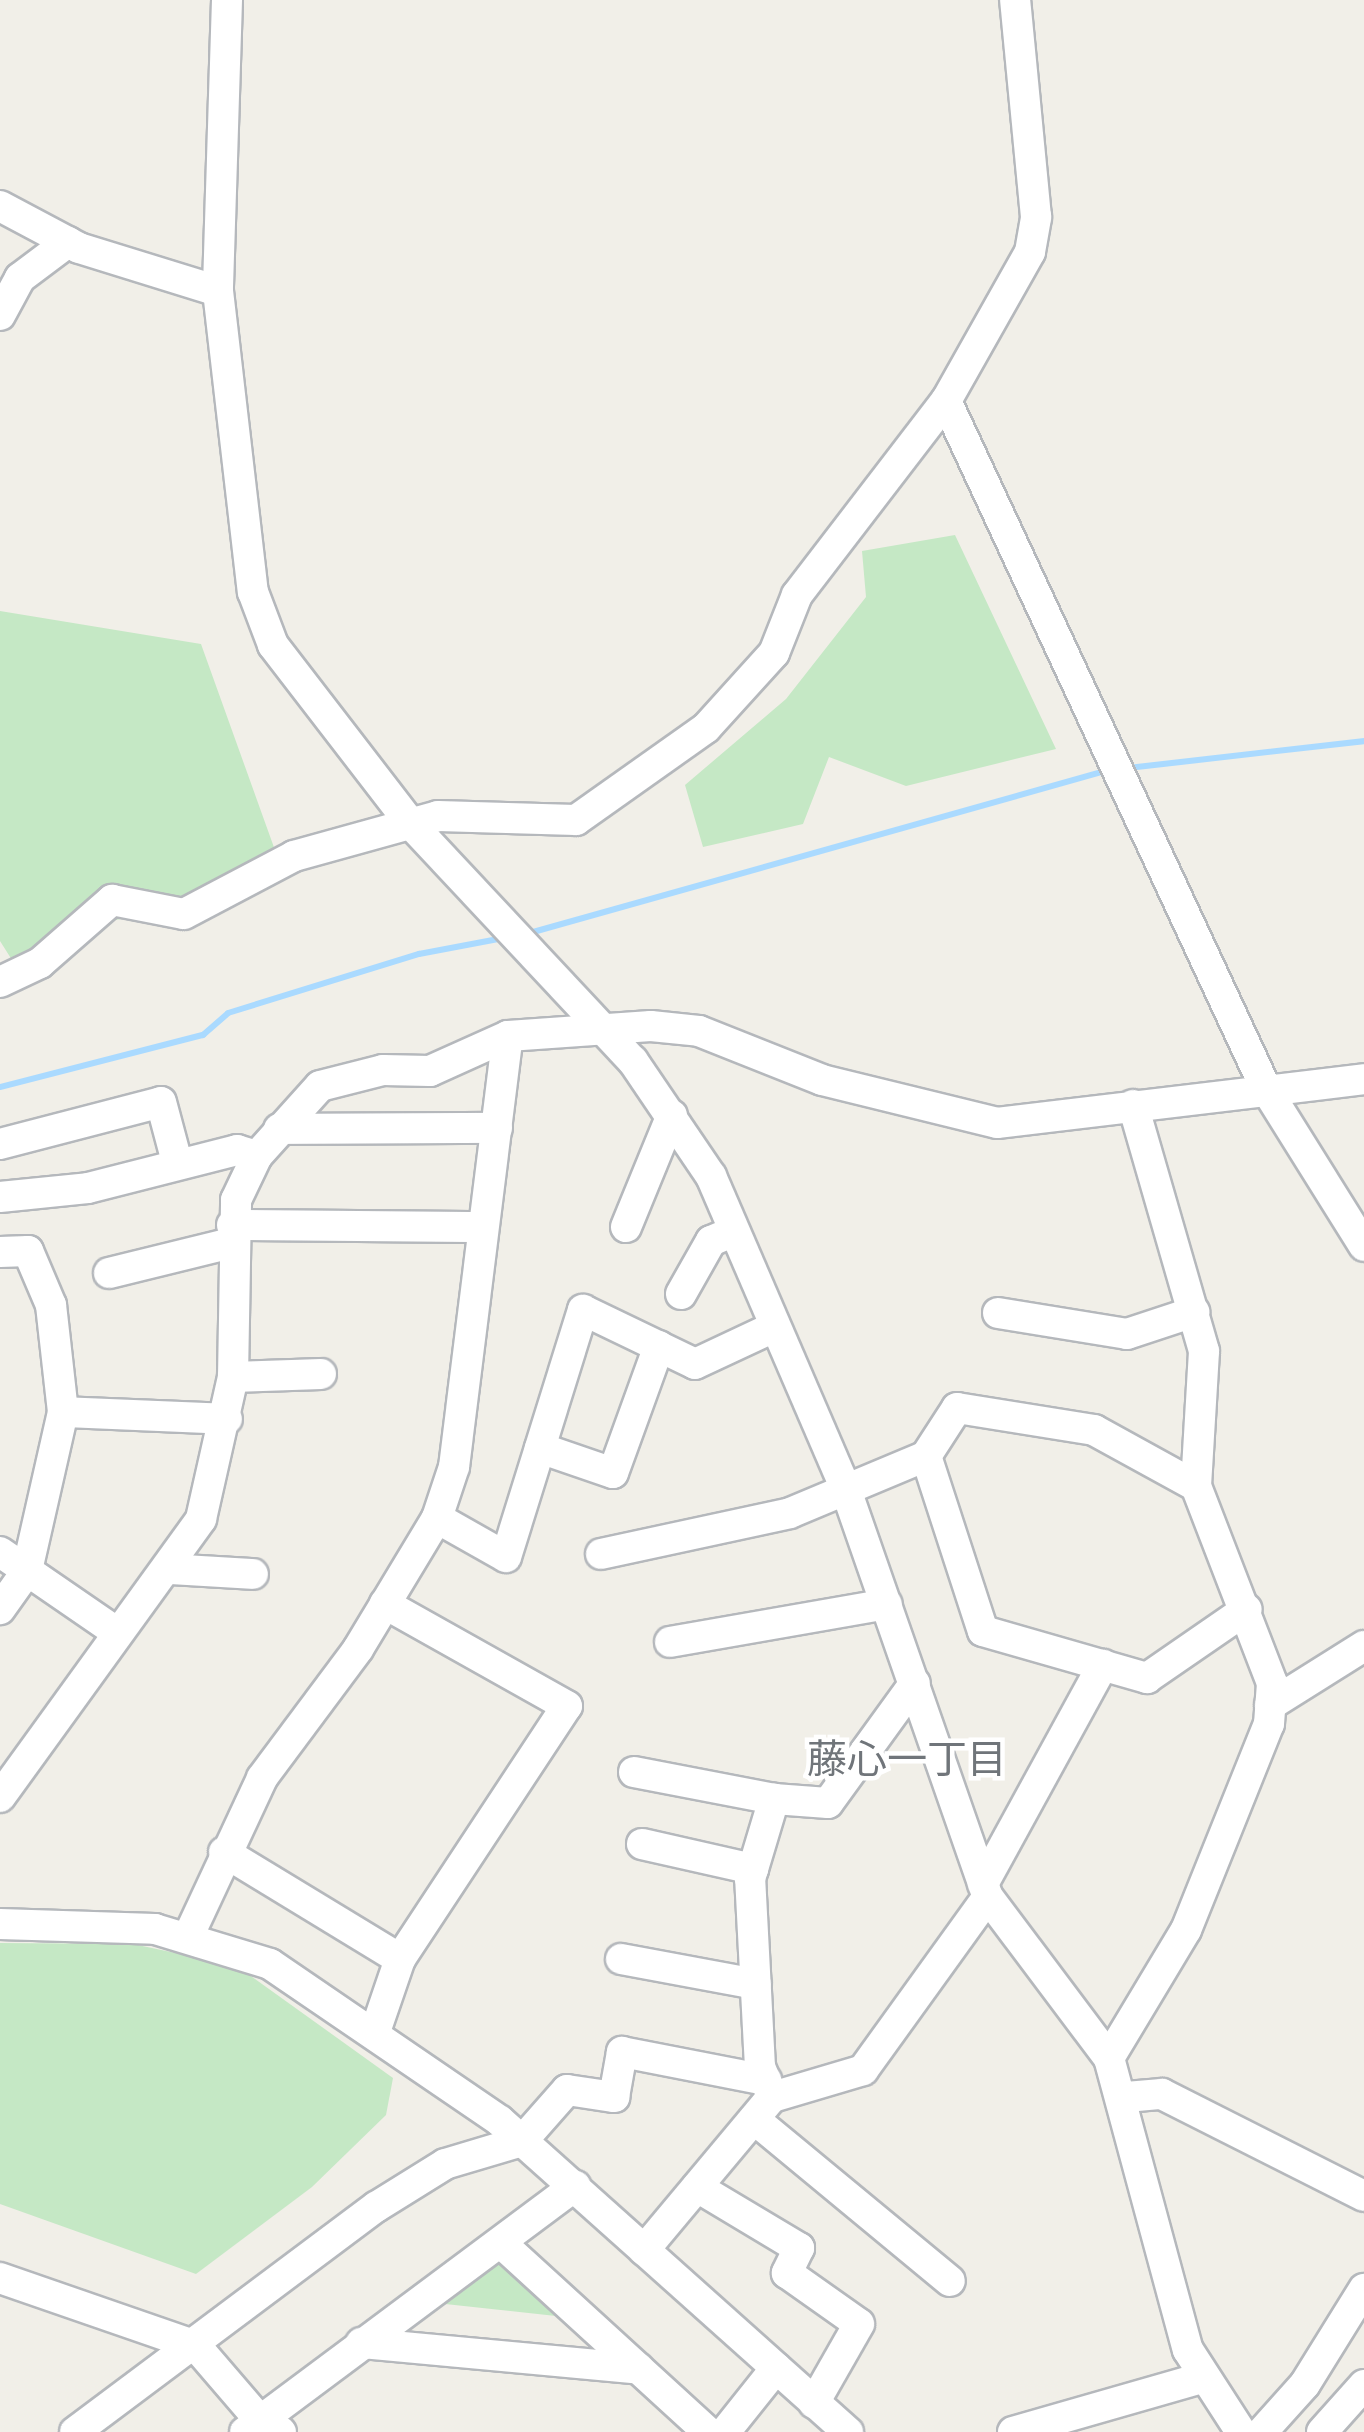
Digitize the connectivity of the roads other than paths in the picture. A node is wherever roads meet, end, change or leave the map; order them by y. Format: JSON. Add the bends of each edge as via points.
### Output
{"nodes":[{"id":1,"x":227,"y":0,"type":"edge"},
{"id":2,"x":1014,"y":0,"type":"edge"},
{"id":3,"x":0,"y":206,"type":"edge"},
{"id":4,"x":68,"y":242,"type":"junction"},
{"id":5,"x":218,"y":290,"type":"junction"},
{"id":6,"x":0,"y":315,"type":"edge"},
{"id":7,"x":946,"y":401,"type":"junction"},
{"id":8,"x":410,"y":823,"type":"junction"},
{"id":9,"x":0,"y":982,"type":"edge"},
{"id":10,"x":600,"y":1027,"type":"junction"},
{"id":11,"x":508,"y":1036,"type":"junction"},
{"id":12,"x":1364,"y":1079,"type":"edge"},
{"id":13,"x":1266,"y":1089,"type":"junction"},
{"id":14,"x":1133,"y":1105,"type":"junction"},
{"id":15,"x":672,"y":1114,"type":"junction"},
{"id":16,"x":497,"y":1128,"type":"junction"},
{"id":17,"x":280,"y":1129,"type":"junction"},
{"id":18,"x":0,"y":1144,"type":"edge"},
{"id":19,"x":257,"y":1156,"type":"junction"},
{"id":20,"x":177,"y":1162,"type":"junction"},
{"id":21,"x":0,"y":1197,"type":"edge"},
{"id":22,"x":483,"y":1227,"type":"junction"},
{"id":23,"x":626,"y":1227,"type":"dead end"},
{"id":24,"x":734,"y":1230,"type":"junction"},
{"id":25,"x":231,"y":1234,"type":"junction"},
{"id":26,"x":1364,"y":1246,"type":"edge"},
{"id":27,"x":0,"y":1252,"type":"edge"},
{"id":28,"x":109,"y":1274,"type":"dead end"},
{"id":29,"x":682,"y":1294,"type":"dead end"},
{"id":30,"x":998,"y":1312,"type":"dead end"},
{"id":31,"x":1194,"y":1312,"type":"junction"},
{"id":32,"x":774,"y":1328,"type":"junction"},
{"id":33,"x":659,"y":1346,"type":"junction"},
{"id":34,"x":321,"y":1374,"type":"dead end"},
{"id":35,"x":233,"y":1377,"type":"junction"},
{"id":36,"x":63,"y":1412,"type":"junction"},
{"id":37,"x":228,"y":1419,"type":"junction"},
{"id":38,"x":540,"y":1448,"type":"junction"},
{"id":39,"x":926,"y":1456,"type":"junction"},
{"id":40,"x":1196,"y":1486,"type":"junction"},
{"id":41,"x":845,"y":1487,"type":"junction"},
{"id":42,"x":437,"y":1518,"type":"junction"},
{"id":43,"x":0,"y":1552,"type":"edge"},
{"id":44,"x":601,"y":1554,"type":"dead end"},
{"id":45,"x":168,"y":1568,"type":"junction"},
{"id":46,"x":27,"y":1571,"type":"junction"},
{"id":47,"x":252,"y":1574,"type":"dead end"},
{"id":48,"x":385,"y":1604,"type":"junction"},
{"id":49,"x":886,"y":1604,"type":"junction"},
{"id":50,"x":0,"y":1608,"type":"edge"},
{"id":51,"x":1247,"y":1609,"type":"junction"},
{"id":52,"x":118,"y":1633,"type":"junction"},
{"id":53,"x":670,"y":1642,"type":"dead end"},
{"id":54,"x":1364,"y":1646,"type":"edge"},
{"id":55,"x":1103,"y":1665,"type":"junction"},
{"id":56,"x":915,"y":1683,"type":"junction"},
{"id":57,"x":1270,"y":1705,"type":"junction"},
{"id":58,"x":634,"y":1772,"type":"dead end"},
{"id":59,"x":0,"y":1797,"type":"edge"},
{"id":60,"x":774,"y":1799,"type":"junction"},
{"id":61,"x":642,"y":1844,"type":"dead end"},
{"id":62,"x":224,"y":1852,"type":"junction"},
{"id":63,"x":753,"y":1869,"type":"junction"},
{"id":64,"x":985,"y":1890,"type":"junction"},
{"id":65,"x":0,"y":1924,"type":"edge"},
{"id":66,"x":188,"y":1938,"type":"junction"},
{"id":67,"x":400,"y":1959,"type":"junction"},
{"id":68,"x":621,"y":1960,"type":"dead end"},
{"id":69,"x":756,"y":1984,"type":"junction"},
{"id":70,"x":375,"y":2032,"type":"junction"},
{"id":71,"x":1110,"y":2058,"type":"junction"},
{"id":72,"x":1126,"y":2097,"type":"junction"},
{"id":73,"x":764,"y":2099,"type":"junction"},
{"id":74,"x":522,"y":2141,"type":"junction"},
{"id":75,"x":574,"y":2186,"type":"junction"},
{"id":76,"x":697,"y":2186,"type":"junction"},
{"id":77,"x":1364,"y":2196,"type":"edge"},
{"id":78,"x":502,"y":2243,"type":"junction"},
{"id":79,"x":644,"y":2250,"type":"junction"},
{"id":80,"x":0,"y":2278,"type":"edge"},
{"id":81,"x":950,"y":2282,"type":"dead end"},
{"id":82,"x":1364,"y":2289,"type":"edge"},
{"id":83,"x":361,"y":2344,"type":"junction"},
{"id":84,"x":196,"y":2346,"type":"junction"},
{"id":85,"x":776,"y":2368,"type":"junction"},
{"id":86,"x":639,"y":2370,"type":"junction"},
{"id":87,"x":1202,"y":2378,"type":"junction"},
{"id":88,"x":1364,"y":2385,"type":"edge"},
{"id":89,"x":814,"y":2402,"type":"junction"},
{"id":90,"x":262,"y":2428,"type":"edge"},
{"id":91,"x":76,"y":2432,"type":"edge"},
{"id":92,"x":708,"y":2432,"type":"edge"},
{"id":93,"x":725,"y":2432,"type":"edge"},
{"id":94,"x":848,"y":2432,"type":"edge"},
{"id":95,"x":1013,"y":2432,"type":"edge"},
{"id":96,"x":1241,"y":2432,"type":"edge"},
{"id":97,"x":1262,"y":2432,"type":"edge"},
{"id":98,"x":1322,"y":2432,"type":"edge"}],
"edges":[{"from":1,"to":5,"type":"street"},
{"from":2,"to":7,"type":"street","via":[[1036,217],[1030,252]]},
{"from":3,"to":4,"type":"street"},
{"from":4,"to":5,"type":"street"},
{"from":4,"to":6,"type":"street","via":[[20,278]]},
{"from":5,"to":8,"type":"street","via":[[253,592],[305,696]]},
{"from":7,"to":8,"type":"street","via":[[797,595],[774,653],[653,772],[576,820]]},
{"from":7,"to":13,"type":"street"},
{"from":8,"to":9,"type":"street","via":[[294,856],[184,914],[112,900],[40,962]]},
{"from":8,"to":10,"type":"street"},
{"from":10,"to":11,"type":"street"},
{"from":10,"to":14,"type":"street","via":[[698,1031],[822,1080],[998,1123]]},
{"from":10,"to":15,"type":"street"},
{"from":11,"to":16,"type":"street"},
{"from":11,"to":17,"type":"street","via":[[430,1071],[383,1070],[320,1086]]},
{"from":12,"to":13,"type":"street"},
{"from":13,"to":14,"type":"street"},
{"from":13,"to":26,"type":"street"},
{"from":14,"to":31,"type":"street"},
{"from":15,"to":23,"type":"street"},
{"from":15,"to":24,"type":"street"},
{"from":16,"to":17,"type":"street"},
{"from":16,"to":22,"type":"street"},
{"from":17,"to":19,"type":"street"},
{"from":18,"to":20,"type":"street","via":[[161,1102]]},
{"from":19,"to":20,"type":"street","via":[[236,1150]]},
{"from":19,"to":25,"type":"street"},
{"from":20,"to":21,"type":"street","via":[[88,1188]]},
{"from":22,"to":25,"type":"street"},
{"from":22,"to":42,"type":"street","via":[[454,1467]]},
{"from":24,"to":29,"type":"street","via":[[711,1240]]},
{"from":24,"to":32,"type":"street"},
{"from":25,"to":28,"type":"street"},
{"from":25,"to":35,"type":"street"},
{"from":27,"to":36,"type":"street","via":[[28,1251],[51,1304]]},
{"from":30,"to":31,"type":"street","via":[[1127,1334]]},
{"from":31,"to":40,"type":"street","via":[[1204,1351]]},
{"from":32,"to":33,"type":"street","via":[[695,1364]]},
{"from":32,"to":41,"type":"street"},
{"from":33,"to":38,"type":"street","via":[[614,1472]]},
{"from":33,"to":38,"type":"street","via":[[583,1310]]},
{"from":34,"to":35,"type":"street"},
{"from":35,"to":37,"type":"street"},
{"from":36,"to":37,"type":"street"},
{"from":36,"to":46,"type":"street"},
{"from":37,"to":45,"type":"street","via":[[206,1507]]},
{"from":38,"to":42,"type":"street","via":[[506,1556]]},
{"from":39,"to":40,"type":"street","via":[[957,1408],[1094,1430]]},
{"from":39,"to":41,"type":"street"},
{"from":39,"to":55,"type":"street","via":[[983,1630]]},
{"from":40,"to":51,"type":"street"},
{"from":41,"to":44,"type":"street","via":[[790,1513]]},
{"from":41,"to":49,"type":"street"},
{"from":42,"to":48,"type":"street"},
{"from":43,"to":46,"type":"street"},
{"from":45,"to":47,"type":"street"},
{"from":45,"to":52,"type":"street"},
{"from":46,"to":50,"type":"street"},
{"from":46,"to":52,"type":"street"},
{"from":48,"to":62,"type":"street","via":[[262,1778]]},
{"from":48,"to":67,"type":"street","via":[[567,1706]]},
{"from":49,"to":53,"type":"street"},
{"from":49,"to":56,"type":"street"},
{"from":51,"to":55,"type":"street","via":[[1147,1678]]},
{"from":51,"to":57,"type":"street"},
{"from":52,"to":59,"type":"street"},
{"from":54,"to":57,"type":"street"},
{"from":55,"to":64,"type":"street"},
{"from":56,"to":60,"type":"street","via":[[828,1803]]},
{"from":56,"to":64,"type":"street"},
{"from":57,"to":71,"type":"street","via":[[1186,1930]]},
{"from":58,"to":60,"type":"street"},
{"from":60,"to":63,"type":"street"},
{"from":61,"to":63,"type":"street"},
{"from":62,"to":66,"type":"street"},
{"from":62,"to":67,"type":"street"},
{"from":63,"to":69,"type":"street"},
{"from":64,"to":71,"type":"street"},
{"from":64,"to":73,"type":"street","via":[[863,2070]]},
{"from":65,"to":66,"type":"street","via":[[102,1922]]},
{"from":66,"to":70,"type":"street","via":[[270,1964]]},
{"from":67,"to":70,"type":"street"},
{"from":68,"to":69,"type":"street"},
{"from":69,"to":73,"type":"street"},
{"from":70,"to":74,"type":"street"},
{"from":71,"to":72,"type":"street"},
{"from":72,"to":77,"type":"street","via":[[1162,2094]]},
{"from":72,"to":87,"type":"street","via":[[1165,2276]]},
{"from":73,"to":74,"type":"street","via":[[622,2052],[614,2096],[566,2090]]},
{"from":73,"to":76,"type":"street"},
{"from":73,"to":81,"type":"street"},
{"from":74,"to":75,"type":"street"},
{"from":74,"to":84,"type":"street","via":[[445,2164],[376,2207]]},
{"from":75,"to":78,"type":"street"},
{"from":75,"to":79,"type":"street"},
{"from":76,"to":79,"type":"street"},
{"from":76,"to":89,"type":"street","via":[[799,2248],[787,2273],[859,2324]]},
{"from":78,"to":83,"type":"street"},
{"from":78,"to":86,"type":"street"},
{"from":79,"to":85,"type":"street"},
{"from":80,"to":84,"type":"street"},
{"from":82,"to":97,"type":"street","via":[[1305,2384]]},
{"from":83,"to":86,"type":"street"},
{"from":83,"to":90,"type":"street"},
{"from":84,"to":90,"type":"street"},
{"from":84,"to":91,"type":"street"},
{"from":85,"to":89,"type":"street"},
{"from":85,"to":93,"type":"street"},
{"from":86,"to":92,"type":"street"},
{"from":87,"to":95,"type":"street"},
{"from":87,"to":96,"type":"street"},
{"from":88,"to":98,"type":"street"},
{"from":89,"to":94,"type":"street"}]}
